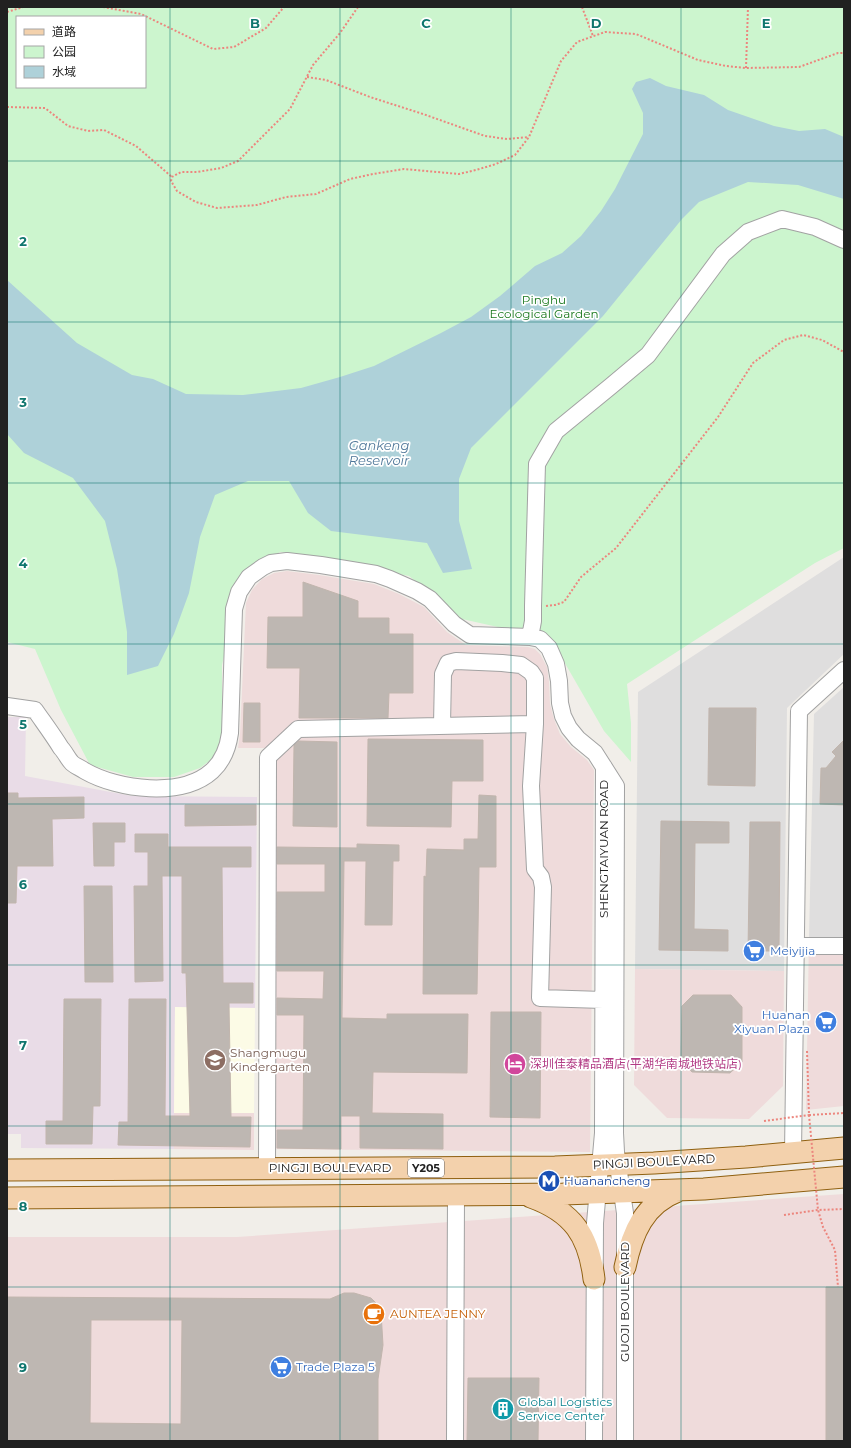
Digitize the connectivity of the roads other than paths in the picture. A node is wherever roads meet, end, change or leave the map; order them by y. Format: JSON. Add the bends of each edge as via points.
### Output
{"nodes":[{"id":1,"x":844,"y":240,"type":"edge"},
{"id":2,"x":530,"y":637,"type":"junction"},
{"id":3,"x":844,"y":670,"type":"edge"},
{"id":4,"x":7,"y":706,"type":"edge"},
{"id":5,"x":534,"y":724,"type":"junction"},
{"id":6,"x":442,"y":725,"type":"junction"},
{"id":7,"x":604,"y":766,"type":"junction"},
{"id":8,"x":796,"y":946,"type":"junction"},
{"id":9,"x":844,"y":946,"type":"edge"},
{"id":10,"x":603,"y":1000,"type":"junction"},
{"id":11,"x":844,"y":1148,"type":"edge"},
{"id":12,"x":793,"y":1153,"type":"junction"},
{"id":13,"x":609,"y":1165,"type":"junction"},
{"id":14,"x":266,"y":1168,"type":"junction"},
{"id":15,"x":7,"y":1170,"type":"edge"},
{"id":16,"x":844,"y":1176,"type":"edge"},
{"id":17,"x":679,"y":1190,"type":"junction"},
{"id":18,"x":622,"y":1192,"type":"junction"},
{"id":19,"x":597,"y":1193,"type":"junction"},
{"id":20,"x":514,"y":1194,"type":"junction"},
{"id":21,"x":456,"y":1195,"type":"junction"},
{"id":22,"x":7,"y":1198,"type":"edge"},
{"id":23,"x":626,"y":1267,"type":"junction"},
{"id":24,"x":594,"y":1279,"type":"junction"},
{"id":25,"x":455,"y":1441,"type":"edge"},
{"id":26,"x":594,"y":1441,"type":"edge"},
{"id":27,"x":625,"y":1441,"type":"edge"}],
"edges":[{"from":1,"to":2,"type":"street","via":[[815,227],[782,219],[748,232],[723,254],[648,355],[556,431],[537,464]]},
{"from":2,"to":4,"type":"street","via":[[470,635],[454,624],[430,599],[403,584],[376,574],[314,564],[279,562],[256,571],[239,592],[234,609],[228,747],[222,760],[201,779],[164,788],[140,788],[110,782],[72,763],[35,710]]},
{"from":2,"to":7,"type":"street","via":[[540,639],[549,648],[556,664],[560,703],[569,728],[595,753]]},
{"from":3,"to":8,"type":"street","via":[[799,711]]},
{"from":5,"to":6,"type":"street"},
{"from":5,"to":6,"type":"street","via":[[535,678],[531,672],[521,665],[456,661],[448,663],[443,674]]},
{"from":5,"to":10,"type":"street","via":[[531,786],[535,869],[544,887],[540,998]]},
{"from":6,"to":14,"type":"street","via":[[298,729],[268,757]]},
{"from":7,"to":10,"type":"street","name":"SHENGTAIYUAN ROAD"},
{"from":7,"to":13,"type":"street","name":"SHENGTAIYUAN ROAD","via":[[616,786],[615,1133]]},
{"from":8,"to":9,"type":"street"},
{"from":8,"to":12,"type":"street"},
{"from":10,"to":13,"type":"street","name":"SHENGTAIYUAN ROAD","via":[[603,1133]]},
{"from":11,"to":12,"type":"main road","name":"PINGJI BOULEVARD","number":"Y205"},
{"from":12,"to":13,"type":"main road","name":"PINGJI BOULEVARD","number":"Y205"},
{"from":13,"to":14,"type":"main road","name":"PINGJI BOULEVARD","number":"Y205"},
{"from":13,"to":18,"type":"street","name":"GUOJI BOULEVARD"},
{"from":13,"to":19,"type":"street"},
{"from":14,"to":15,"type":"main road","name":"PINGJI BOULEVARD","number":"Y205"},
{"from":16,"to":17,"type":"main road"},
{"from":17,"to":18,"type":"main road"},
{"from":17,"to":23,"type":"main road","via":[[659,1200],[638,1226],[632,1239]]},
{"from":18,"to":19,"type":"main road"},
{"from":18,"to":23,"type":"street","name":"GUOJI BOULEVARD","via":[[626,1213]]},
{"from":19,"to":20,"type":"main road"},
{"from":19,"to":24,"type":"street"},
{"from":20,"to":21,"type":"main road"},
{"from":20,"to":24,"type":"main road","via":[[542,1201],[554,1207],[574,1224],[589,1249]]},
{"from":21,"to":22,"type":"main road"},
{"from":21,"to":25,"type":"street"},
{"from":23,"to":27,"type":"street","name":"GUOJI BOULEVARD"},
{"from":24,"to":26,"type":"street"}]}
